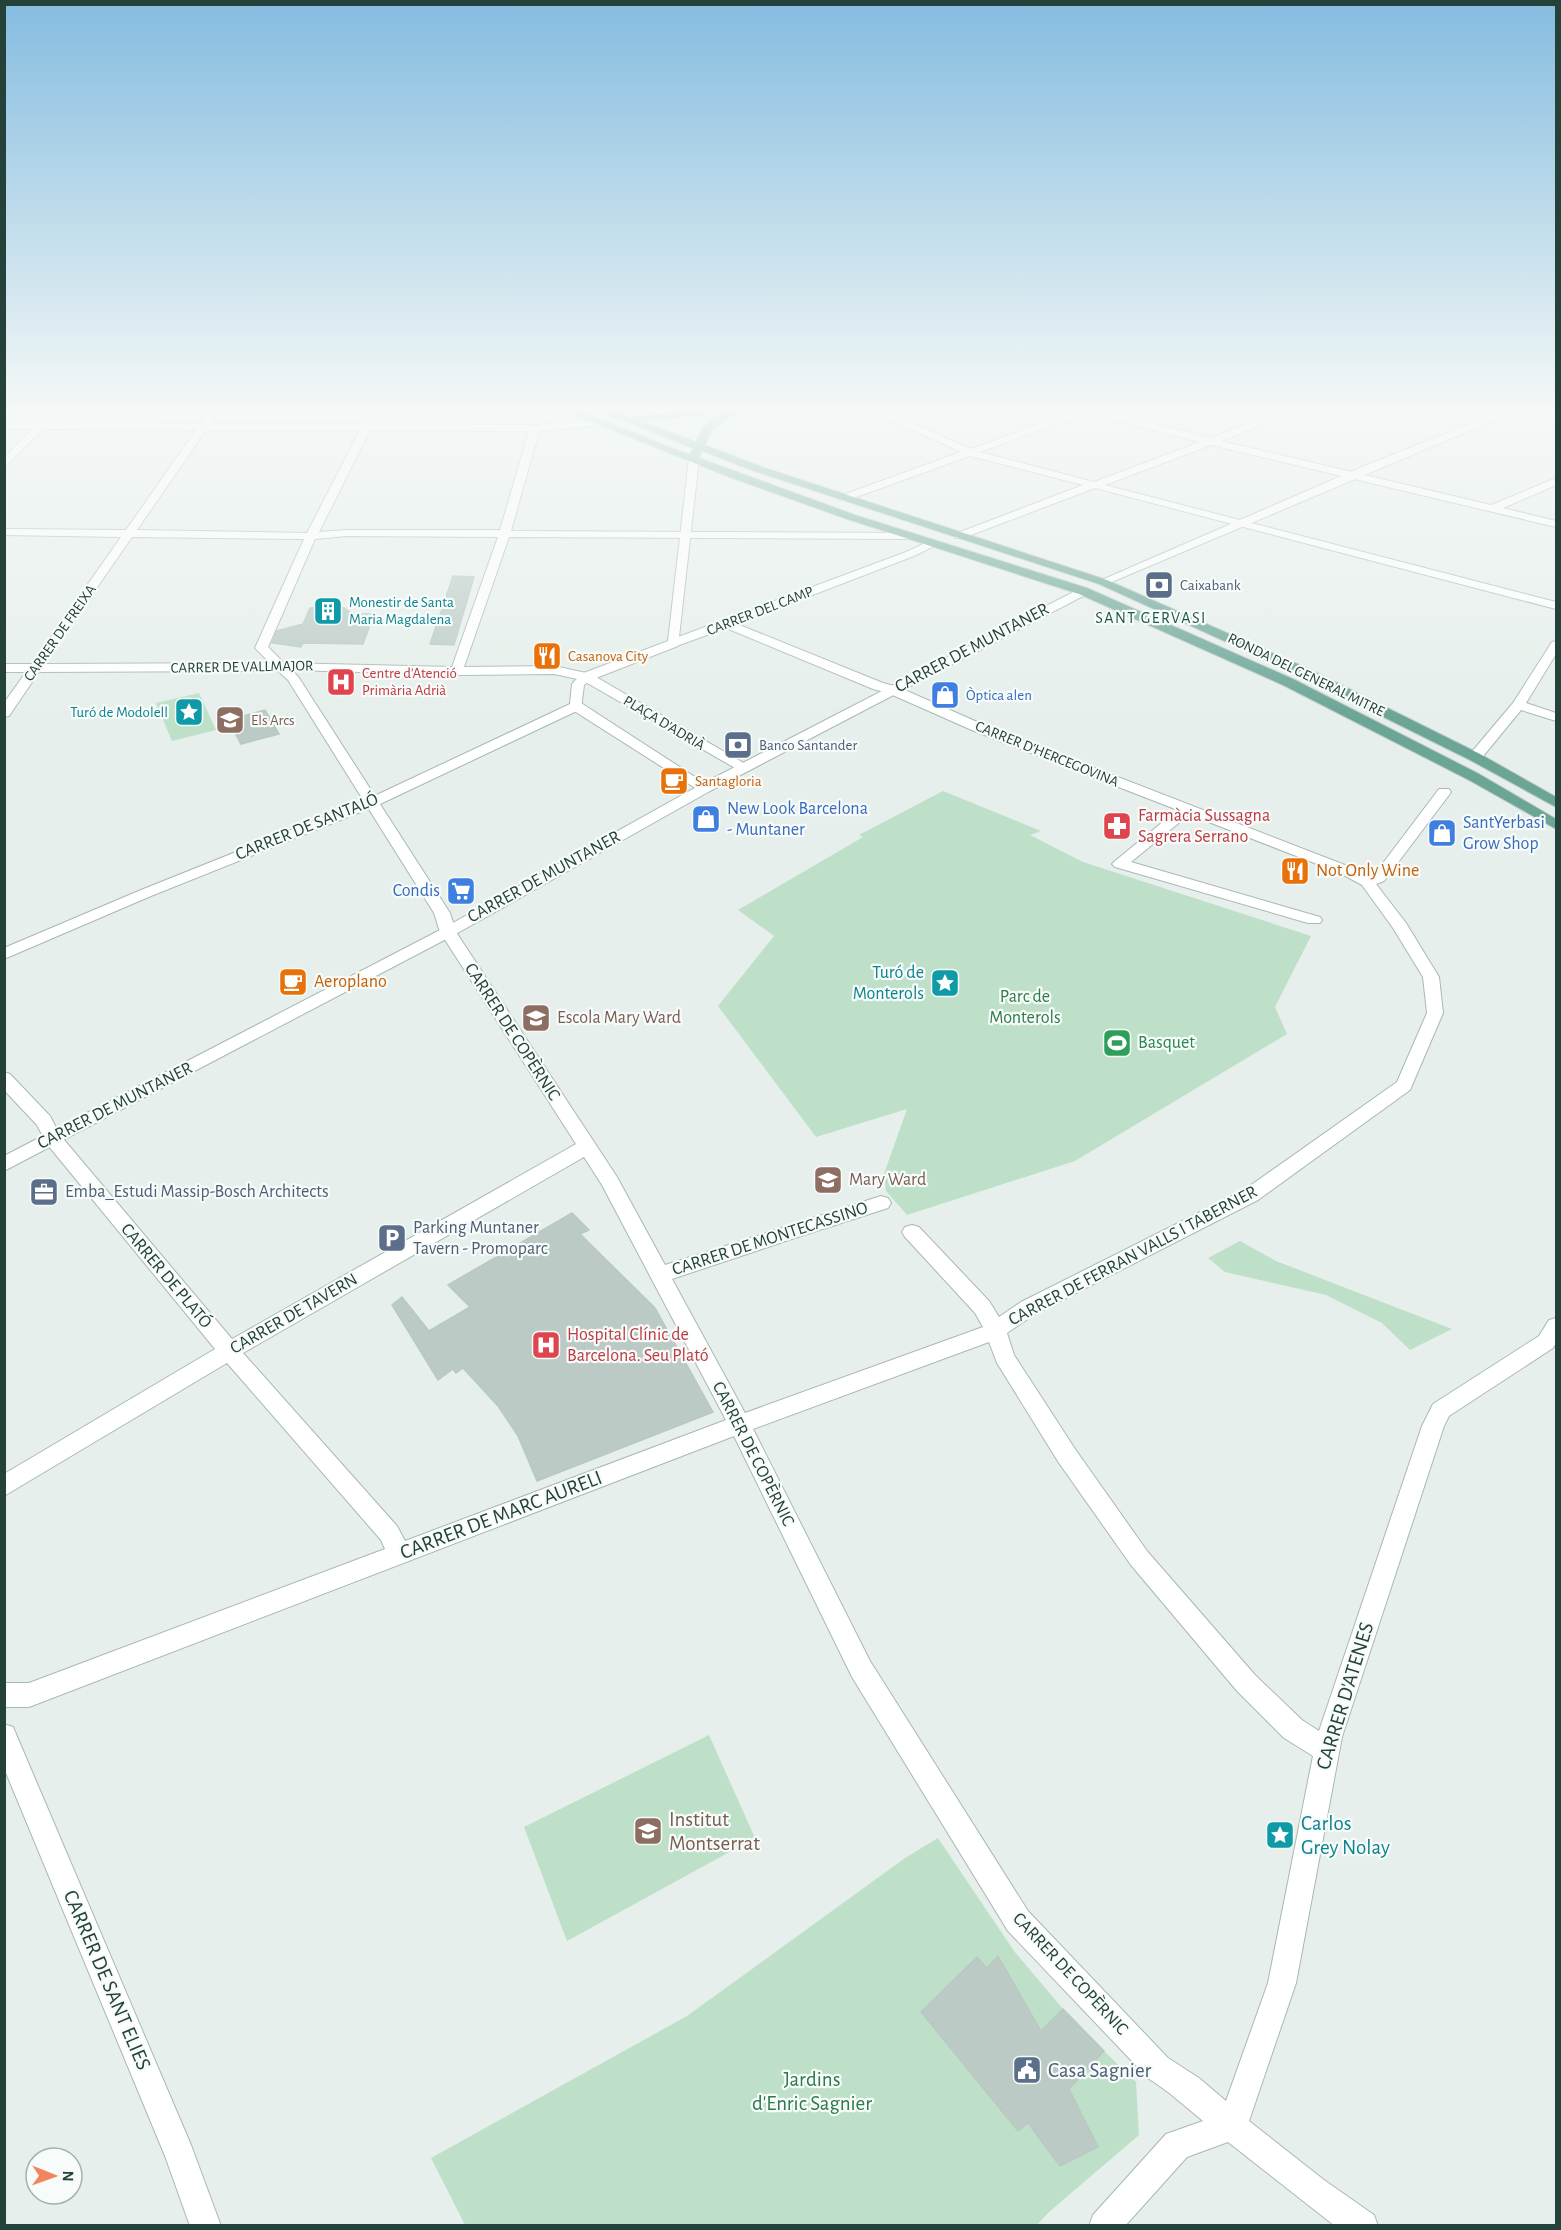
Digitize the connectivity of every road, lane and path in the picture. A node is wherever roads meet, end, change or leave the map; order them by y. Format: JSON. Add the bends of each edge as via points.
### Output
{"nodes":[{"id":1,"x":145,"y":510,"type":"edge"},
{"id":2,"x":324,"y":510,"type":"edge"},
{"id":3,"x":511,"y":510,"type":"edge"},
{"id":4,"x":688,"y":510,"type":"edge"},
{"id":5,"x":830,"y":510,"type":"edge"},
{"id":6,"x":881,"y":510,"type":"edge"},
{"id":7,"x":1027,"y":510,"type":"edge"},
{"id":8,"x":1188,"y":510,"type":"edge"},
{"id":9,"x":1272,"y":510,"type":"edge"},
{"id":10,"x":1502,"y":510,"type":"edge"},
{"id":11,"x":1241,"y":524,"type":"junction"},
{"id":12,"x":1557,"y":524,"type":"edge"},
{"id":13,"x":4,"y":532,"type":"edge"},
{"id":14,"x":129,"y":533,"type":"junction"},
{"id":15,"x":685,"y":534,"type":"junction"},
{"id":16,"x":504,"y":535,"type":"junction"},
{"id":17,"x":311,"y":536,"type":"junction"},
{"id":18,"x":910,"y":536,"type":"junction"},
{"id":19,"x":959,"y":536,"type":"junction"},
{"id":20,"x":932,"y":543,"type":"junction"},
{"id":21,"x":1103,"y":582,"type":"junction"},
{"id":22,"x":1083,"y":591,"type":"junction"},
{"id":23,"x":1557,"y":606,"type":"edge"},
{"id":24,"x":727,"y":624,"type":"junction"},
{"id":25,"x":674,"y":642,"type":"junction"},
{"id":26,"x":1557,"y":645,"type":"edge"},
{"id":27,"x":279,"y":666,"type":"junction"},
{"id":28,"x":4,"y":668,"type":"edge"},
{"id":29,"x":36,"y":668,"type":"junction"},
{"id":30,"x":457,"y":670,"type":"junction"},
{"id":31,"x":586,"y":677,"type":"junction"},
{"id":32,"x":893,"y":690,"type":"junction"},
{"id":33,"x":1518,"y":705,"type":"junction"},
{"id":34,"x":576,"y":706,"type":"junction"},
{"id":35,"x":4,"y":712,"type":"edge"},
{"id":36,"x":1557,"y":717,"type":"edge"},
{"id":37,"x":1475,"y":757,"type":"junction"},
{"id":38,"x":742,"y":768,"type":"junction"},
{"id":39,"x":705,"y":788,"type":"junction"},
{"id":40,"x":1444,"y":792,"type":"dead end"},
{"id":41,"x":373,"y":802,"type":"junction"},
{"id":42,"x":1557,"y":803,"type":"edge"},
{"id":43,"x":1186,"y":810,"type":"junction"},
{"id":44,"x":1557,"y":825,"type":"edge"},
{"id":45,"x":1367,"y":882,"type":"junction"},
{"id":46,"x":1314,"y":920,"type":"dead end"},
{"id":47,"x":448,"y":932,"type":"junction"},
{"id":48,"x":4,"y":954,"type":"edge"},
{"id":49,"x":4,"y":1078,"type":"edge"},
{"id":50,"x":52,"y":1139,"type":"junction"},
{"id":51,"x":586,"y":1147,"type":"junction"},
{"id":52,"x":4,"y":1164,"type":"edge"},
{"id":53,"x":881,"y":1203,"type":"dead end"},
{"id":54,"x":912,"y":1232,"type":"dead end"},
{"id":55,"x":658,"y":1275,"type":"junction"},
{"id":56,"x":1557,"y":1326,"type":"edge"},
{"id":57,"x":996,"y":1330,"type":"junction"},
{"id":58,"x":229,"y":1352,"type":"junction"},
{"id":59,"x":738,"y":1425,"type":"junction"},
{"id":60,"x":4,"y":1486,"type":"edge"},
{"id":61,"x":400,"y":1554,"type":"junction"},
{"id":62,"x":4,"y":1695,"type":"edge"},
{"id":63,"x":4,"y":1736,"type":"edge"},
{"id":64,"x":1326,"y":1750,"type":"junction"},
{"id":65,"x":1232,"y":2126,"type":"junction"},
{"id":66,"x":206,"y":2226,"type":"edge"},
{"id":67,"x":1104,"y":2226,"type":"edge"},
{"id":68,"x":1363,"y":2226,"type":"edge"}],
"edges":[{"from":1,"to":14,"type":"street","name":"CARRER DE FREIXA"},
{"from":2,"to":17,"type":"street","name":"CARRER DE COPÈRNIC"},
{"from":3,"to":16,"type":"street"},
{"from":4,"to":15,"type":"street"},
{"from":5,"to":18,"type":"main road","name":"RONDA DEL GENERAL MITRE"},
{"from":6,"to":19,"type":"main road","name":"RONDA DEL GENERAL MITRE"},
{"from":7,"to":19,"type":"street"},
{"from":8,"to":11,"type":"street"},
{"from":9,"to":11,"type":"street"},
{"from":10,"to":12,"type":"street"},
{"from":11,"to":21,"type":"street"},
{"from":11,"to":23,"type":"street"},
{"from":13,"to":14,"type":"street"},
{"from":14,"to":17,"type":"street"},
{"from":14,"to":29,"type":"street","name":"CARRER DE FREIXA"},
{"from":15,"to":16,"type":"street"},
{"from":15,"to":18,"type":"street"},
{"from":15,"to":25,"type":"street"},
{"from":16,"to":17,"type":"street"},
{"from":16,"to":30,"type":"street"},
{"from":17,"to":27,"type":"street","name":"CARRER DE COPÈRNIC","via":[[261,648]]},
{"from":18,"to":20,"type":"main road","name":"RONDA DEL GENERAL MITRE"},
{"from":19,"to":21,"type":"main road","name":"RONDA DEL GENERAL MITRE"},
{"from":20,"to":22,"type":"main road","name":"RONDA DEL GENERAL MITRE"},
{"from":20,"to":24,"type":"street","name":"CARRER DEL CAMP"},
{"from":21,"to":22,"type":"main road"},
{"from":21,"to":37,"type":"main road","name":"RONDA DEL GENERAL MITRE","via":[[1306,673]]},
{"from":22,"to":32,"type":"street","name":"CARRER DE MUNTANER"},
{"from":22,"to":44,"type":"main road","name":"RONDA DEL GENERAL MITRE","via":[[1288,682],[1474,777]]},
{"from":24,"to":25,"type":"street","name":"CARRER DEL CAMP"},
{"from":24,"to":32,"type":"street","name":"CARRER D'HERCEGOVINA"},
{"from":25,"to":31,"type":"street","name":"CARRER DEL CAMP"},
{"from":26,"to":33,"type":"street"},
{"from":27,"to":29,"type":"street","name":"CARRER DE VALLMAJOR"},
{"from":27,"to":30,"type":"street","name":"CARRER DE VALLMAJOR"},
{"from":27,"to":41,"type":"street","name":"CARRER DE COPÈRNIC","via":[[293,678]]},
{"from":28,"to":29,"type":"street","name":"CARRER DE VALLMAJOR"},
{"from":29,"to":35,"type":"street","name":"CARRER DE FREIXA"},
{"from":30,"to":31,"type":"street","name":"CARRER DE VALLMAJOR","via":[[554,670]]},
{"from":31,"to":34,"type":"street","via":[[578,684]]},
{"from":31,"to":38,"type":"street","name":"PLAÇA D'ADRIÀ"},
{"from":32,"to":38,"type":"street","name":"CARRER DE MUNTANER"},
{"from":32,"to":43,"type":"street","name":"CARRER D'HERCEGOVINA","via":[[980,729]]},
{"from":33,"to":36,"type":"street"},
{"from":33,"to":37,"type":"street"},
{"from":34,"to":39,"type":"street","name":"PLAÇA D'ADRIÀ"},
{"from":34,"to":41,"type":"street","name":"CARRER DE SANTALÓ"},
{"from":37,"to":42,"type":"main road","name":"RONDA DEL GENERAL MITRE"},
{"from":38,"to":39,"type":"street","name":"CARRER DE MUNTANER"},
{"from":39,"to":47,"type":"street","name":"CARRER DE MUNTANER"},
{"from":40,"to":45,"type":"street","via":[[1379,878]]},
{"from":41,"to":47,"type":"street","name":"CARRER DE COPÈRNIC","via":[[442,913]]},
{"from":41,"to":48,"type":"street","name":"CARRER DE SANTALÓ"},
{"from":43,"to":45,"type":"street","name":"CARRER D'HERCEGOVINA","via":[[1345,870]]},
{"from":43,"to":46,"type":"street","via":[[1120,864]]},
{"from":45,"to":57,"type":"street","name":"CARRER DE FERRAN VALLS I TABERNER","via":[[1431,977],[1435,1013],[1404,1086],[1251,1195],[1028,1308]]},
{"from":47,"to":50,"type":"street","name":"CARRER DE MUNTANER"},
{"from":47,"to":51,"type":"street","name":"CARRER DE COPÈRNIC"},
{"from":49,"to":50,"type":"street","name":"CARRER DE PLATÓ","via":[[44,1121]]},
{"from":50,"to":52,"type":"street","name":"CARRER DE MUNTANER"},
{"from":50,"to":58,"type":"street","name":"CARRER DE PLATÓ"},
{"from":51,"to":55,"type":"street","name":"CARRER DE COPÈRNIC","via":[[610,1182]]},
{"from":51,"to":58,"type":"street","name":"CARRER DE TAVERN"},
{"from":53,"to":55,"type":"street","name":"CARRER DE MONTECASSINO"},
{"from":54,"to":57,"type":"street","via":[[982,1306]]},
{"from":55,"to":59,"type":"street","name":"CARRER DE COPÈRNIC"},
{"from":56,"to":64,"type":"street","name":"CARRER D'ATENES","via":[[1546,1342],[1441,1410]]},
{"from":57,"to":59,"type":"street","name":"CARRER DE MARC AURELI"},
{"from":57,"to":64,"type":"street","via":[[1004,1357],[1139,1558],[1246,1683],[1293,1729]]},
{"from":58,"to":60,"type":"street","name":"CARRER DE TAVERN"},
{"from":58,"to":61,"type":"street","name":"CARRER DE PLATÓ","via":[[389,1533]]},
{"from":59,"to":61,"type":"street","name":"CARRER DE MARC AURELI"},
{"from":59,"to":65,"type":"street","name":"CARRER DE COPÈRNIC","via":[[861,1668],[1018,1921],[1158,2068],[1179,2080]]},
{"from":61,"to":62,"type":"street","name":"CARRER DE MARC AURELI","via":[[29,1695]]},
{"from":63,"to":66,"type":"street","name":"CARRER DE SANT ELIES"},
{"from":64,"to":65,"type":"street","name":"CARRER D'ATENES","via":[[1282,1983]]},
{"from":65,"to":67,"type":"street","via":[[1177,2145]]},
{"from":65,"to":68,"type":"street","name":"CARRER DE COPÈRNIC","via":[[1318,2196]]}]}
